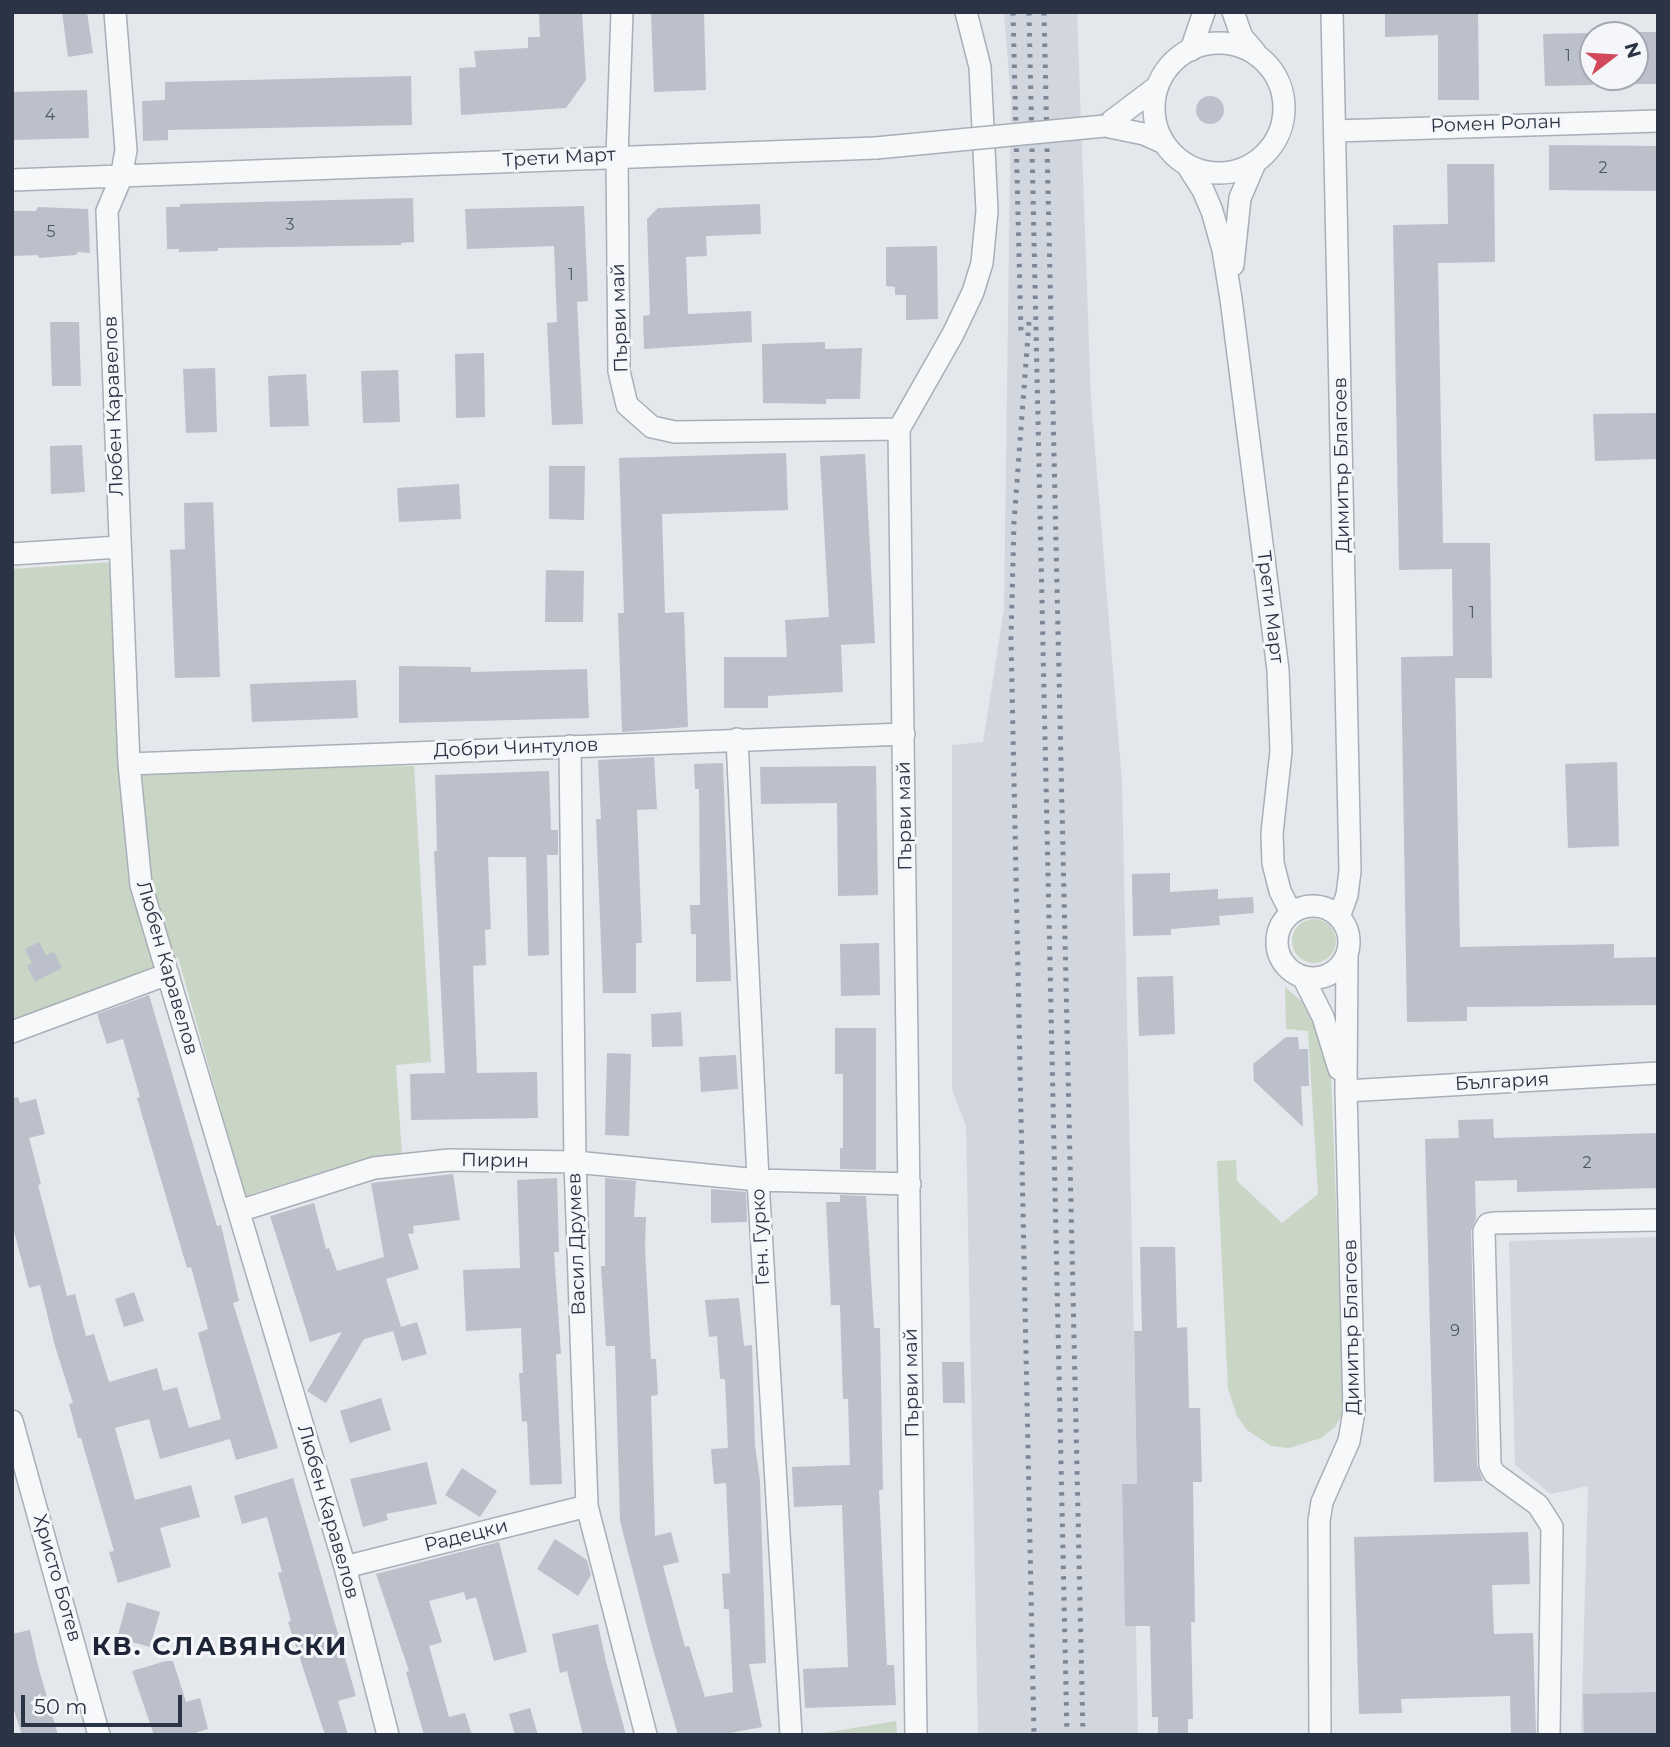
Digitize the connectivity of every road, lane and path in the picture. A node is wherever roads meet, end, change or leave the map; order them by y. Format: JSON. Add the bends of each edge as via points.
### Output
{"nodes":[{"id":1,"x":115,"y":12,"type":"edge"},
{"id":2,"x":622,"y":12,"type":"edge"},
{"id":3,"x":966,"y":12,"type":"edge"},
{"id":4,"x":1204,"y":12,"type":"edge"},
{"id":5,"x":1233,"y":12,"type":"edge"},
{"id":6,"x":1332,"y":12,"type":"edge"},
{"id":7,"x":1191,"y":50,"type":"junction"},
{"id":8,"x":1263,"y":60,"type":"junction"},
{"id":9,"x":1158,"y":86,"type":"junction"},
{"id":10,"x":1658,"y":121,"type":"edge"},
{"id":11,"x":1105,"y":126,"type":"junction"},
{"id":12,"x":1335,"y":131,"type":"junction"},
{"id":13,"x":1164,"y":143,"type":"junction"},
{"id":14,"x":617,"y":156,"type":"junction"},
{"id":15,"x":1259,"y":160,"type":"junction"},
{"id":16,"x":1188,"y":165,"type":"junction"},
{"id":17,"x":121,"y":178,"type":"junction"},
{"id":18,"x":12,"y":180,"type":"edge"},
{"id":19,"x":1231,"y":299,"type":"junction"},
{"id":20,"x":900,"y":429,"type":"junction"},
{"id":21,"x":119,"y":547,"type":"junction"},
{"id":22,"x":12,"y":554,"type":"edge"},
{"id":23,"x":904,"y":734,"type":"junction"},
{"id":24,"x":737,"y":739,"type":"junction"},
{"id":25,"x":570,"y":746,"type":"junction"},
{"id":26,"x":129,"y":764,"type":"junction"},
{"id":27,"x":1292,"y":913,"type":"junction"},
{"id":28,"x":1339,"y":917,"type":"junction"},
{"id":29,"x":1347,"y":955,"type":"junction"},
{"id":30,"x":168,"y":974,"type":"junction"},
{"id":31,"x":1303,"y":977,"type":"junction"},
{"id":32,"x":12,"y":1032,"type":"edge"},
{"id":33,"x":1658,"y":1073,"type":"edge"},
{"id":34,"x":1346,"y":1091,"type":"junction"},
{"id":35,"x":575,"y":1162,"type":"junction"},
{"id":36,"x":758,"y":1180,"type":"junction"},
{"id":37,"x":910,"y":1184,"type":"junction"},
{"id":38,"x":239,"y":1211,"type":"junction"},
{"id":39,"x":1658,"y":1220,"type":"edge"},
{"id":40,"x":12,"y":1421,"type":"edge"},
{"id":41,"x":587,"y":1506,"type":"junction"},
{"id":42,"x":345,"y":1567,"type":"junction"},
{"id":43,"x":99,"y":1735,"type":"edge"},
{"id":44,"x":388,"y":1735,"type":"edge"},
{"id":45,"x":646,"y":1735,"type":"edge"},
{"id":46,"x":791,"y":1735,"type":"edge"},
{"id":47,"x":916,"y":1735,"type":"edge"},
{"id":48,"x":1320,"y":1735,"type":"edge"},
{"id":49,"x":1549,"y":1735,"type":"edge"}],
"edges":[{"from":1,"to":17,"type":"street","name":"Любен Каравелов","via":[[126,150]]},
{"from":2,"to":14,"type":"street","name":"Първи май"},
{"from":3,"to":20,"type":"street","via":[[980,67],[987,211],[982,262],[953,334]]},
{"from":4,"to":7,"type":"street"},
{"from":5,"to":8,"type":"street","via":[[1242,37]]},
{"from":6,"to":12,"type":"street","name":"Димитър Благоев"},
{"from":7,"to":8,"type":"street","via":[[1226,44]]},
{"from":7,"to":9,"type":"street","via":[[1171,65]]},
{"from":8,"to":15,"type":"street","via":[[1282,91],[1284,111],[1276,141]]},
{"from":9,"to":11,"type":"street"},
{"from":9,"to":13,"type":"street","via":[[1155,120]]},
{"from":10,"to":12,"type":"street","name":"Ромен Ролан"},
{"from":11,"to":13,"type":"street","name":"Трети Март"},
{"from":11,"to":14,"type":"street","name":"Трети Март","bridge":true,"via":[[876,148]]},
{"from":12,"to":28,"type":"street","name":"Димитър Благоев","via":[[1350,872]]},
{"from":13,"to":16,"type":"street"},
{"from":14,"to":17,"type":"street","name":"Трети Март"},
{"from":14,"to":20,"type":"street","name":"Първи май","via":[[619,371],[627,405],[652,427],[676,432]]},
{"from":15,"to":16,"type":"street","via":[[1222,174]]},
{"from":15,"to":19,"type":"street","name":"Трети Март","via":[[1240,198]]},
{"from":16,"to":19,"type":"street","name":"Трети Март","via":[[1212,211]]},
{"from":17,"to":18,"type":"street","name":"Трети Март"},
{"from":17,"to":21,"type":"street","name":"Любен Каравелов","via":[[107,211]]},
{"from":19,"to":27,"type":"street","name":"Трети Март","via":[[1278,670],[1281,751],[1273,863],[1279,891]]},
{"from":20,"to":23,"type":"street","name":"Първи май"},
{"from":21,"to":22,"type":"street"},
{"from":21,"to":26,"type":"street","name":"Любен Каравелов"},
{"from":23,"to":24,"type":"street","name":"Добри Чинтулов"},
{"from":23,"to":37,"type":"street","name":"Първи май"},
{"from":24,"to":25,"type":"street","name":"Добри Чинтулов"},
{"from":24,"to":36,"type":"street","name":"Ген. Гурко"},
{"from":25,"to":26,"type":"street","name":"Добри Чинтулов"},
{"from":25,"to":35,"type":"street","name":"Васил Друмев"},
{"from":26,"to":30,"type":"street","name":"Любен Каравелов","via":[[141,885]]},
{"from":27,"to":28,"type":"street","via":[[1316,906]]},
{"from":27,"to":31,"type":"street","via":[[1279,929],[1277,949],[1286,967]]},
{"from":28,"to":29,"type":"street","via":[[1348,934]]},
{"from":29,"to":31,"type":"street","via":[[1329,975]]},
{"from":29,"to":34,"type":"street","name":"Димитър Благоев"},
{"from":30,"to":32,"type":"street"},
{"from":30,"to":38,"type":"street","name":"Любен Каравелов"},
{"from":31,"to":34,"type":"street","via":[[1323,1017]]},
{"from":33,"to":34,"type":"street","name":"България"},
{"from":34,"to":48,"type":"street","name":"Димитър Благоев","via":[[1354,1411],[1349,1441],[1322,1502],[1319,1521]]},
{"from":35,"to":36,"type":"street","name":"Пирин"},
{"from":35,"to":38,"type":"street","name":"Пирин","via":[[449,1160],[374,1168]]},
{"from":35,"to":41,"type":"street","name":"Васил Друмев"},
{"from":36,"to":37,"type":"street","name":"Пирин"},
{"from":36,"to":46,"type":"street","name":"Ген. Гурко"},
{"from":37,"to":47,"type":"street","name":"Първи май"},
{"from":38,"to":42,"type":"street","name":"Любен Каравелов"},
{"from":39,"to":49,"type":"street","via":[[1494,1223],[1484,1231],[1490,1465],[1494,1473],[1538,1505],[1552,1527]]},
{"from":40,"to":43,"type":"street","name":"Христо Ботев"},
{"from":41,"to":42,"type":"street","name":"Радецки"},
{"from":41,"to":45,"type":"street","name":"Васил Друмев"},
{"from":42,"to":44,"type":"street","name":"Любен Каравелов"}]}
